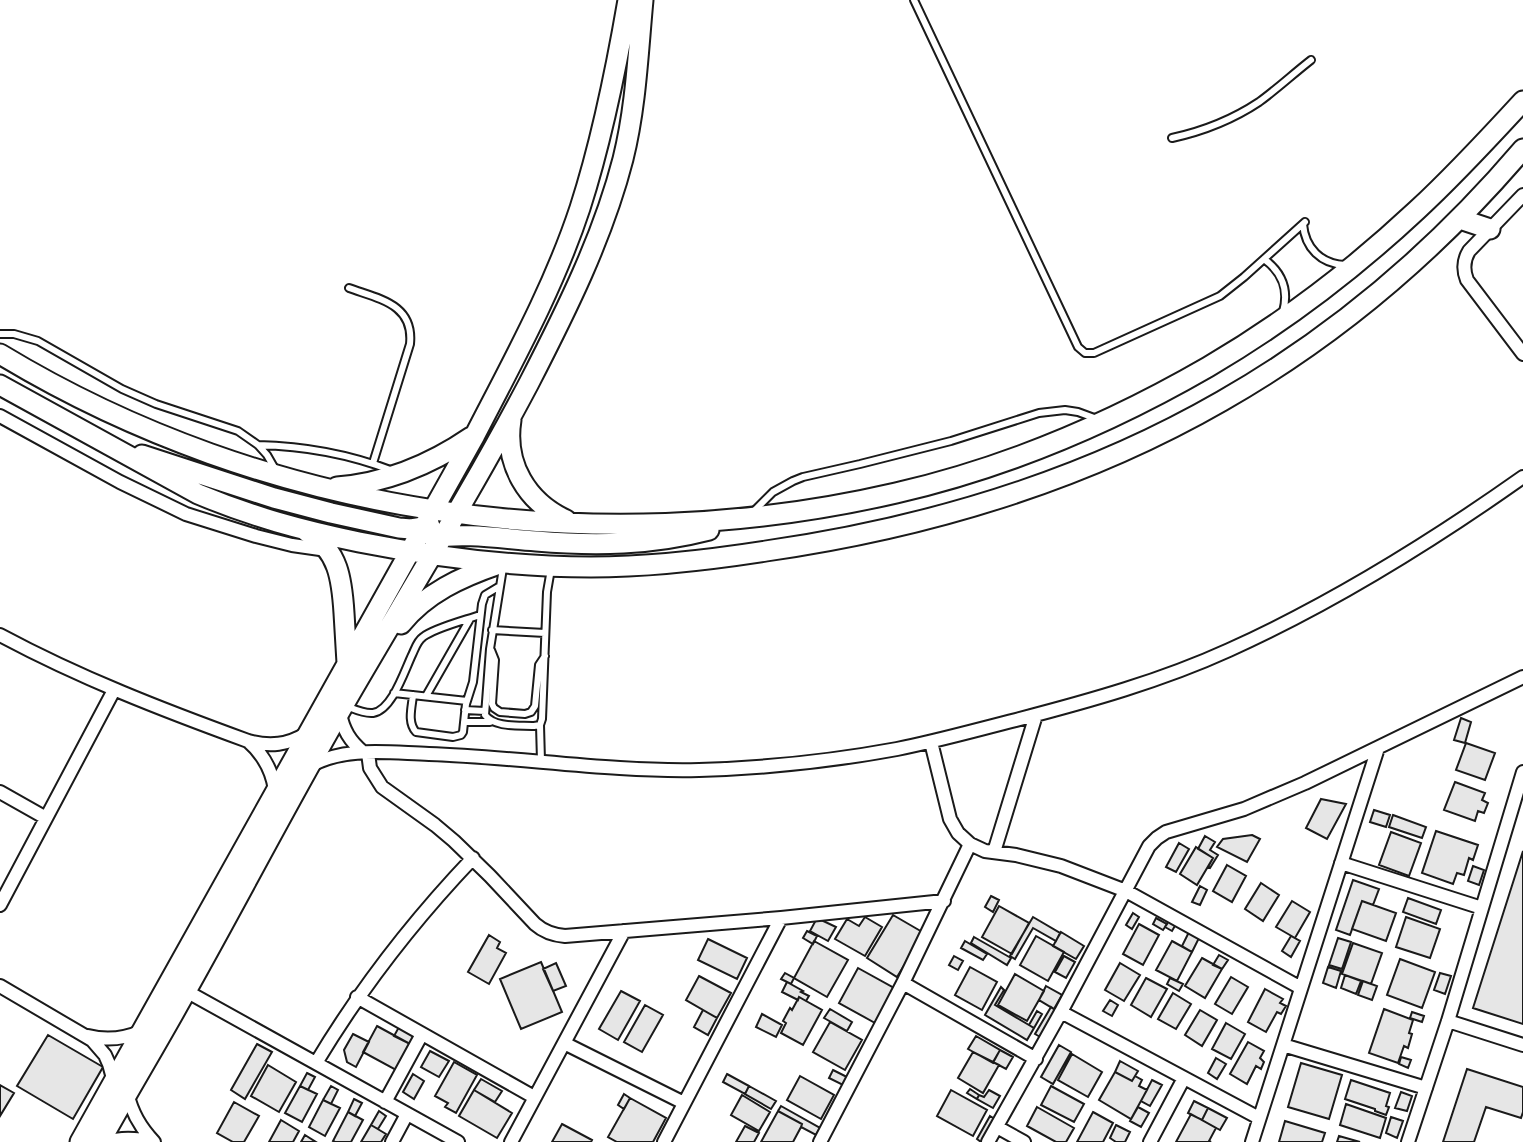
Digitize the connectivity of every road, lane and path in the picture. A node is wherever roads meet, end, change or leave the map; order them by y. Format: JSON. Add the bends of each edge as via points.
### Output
{"nodes":[{"id":1,"x":628,"y":0,"type":"edge"},
{"id":2,"x":643,"y":0,"type":"edge"},
{"id":3,"x":914,"y":0,"type":"edge"},
{"id":4,"x":1311,"y":60,"type":"dead end"},
{"id":5,"x":1523,"y":101,"type":"edge"},
{"id":6,"x":1172,"y":138,"type":"dead end"},
{"id":7,"x":1523,"y":149,"type":"edge"},
{"id":8,"x":1523,"y":195,"type":"edge"},
{"id":9,"x":1460,"y":219,"type":"junction"},
{"id":10,"x":1490,"y":229,"type":"junction"},
{"id":11,"x":1265,"y":259,"type":"junction"},
{"id":12,"x":1354,"y":265,"type":"junction"},
{"id":13,"x":349,"y":288,"type":"dead end"},
{"id":14,"x":1281,"y":320,"type":"junction"},
{"id":15,"x":0,"y":334,"type":"edge"},
{"id":16,"x":0,"y":354,"type":"edge"},
{"id":17,"x":1523,"y":354,"type":"edge"},
{"id":18,"x":0,"y":386,"type":"edge"},
{"id":19,"x":0,"y":416,"type":"edge"},
{"id":20,"x":512,"y":416,"type":"junction"},
{"id":21,"x":1102,"y":421,"type":"junction"},
{"id":22,"x":475,"y":435,"type":"junction"},
{"id":23,"x":107,"y":445,"type":"junction"},
{"id":24,"x":258,"y":445,"type":"junction"},
{"id":25,"x":373,"y":463,"type":"junction"},
{"id":26,"x":401,"y":474,"type":"junction"},
{"id":27,"x":278,"y":477,"type":"junction"},
{"id":28,"x":1523,"y":477,"type":"edge"},
{"id":29,"x":319,"y":488,"type":"junction"},
{"id":30,"x":432,"y":511,"type":"junction"},
{"id":31,"x":457,"y":514,"type":"junction"},
{"id":32,"x":750,"y":517,"type":"junction"},
{"id":33,"x":577,"y":524,"type":"junction"},
{"id":34,"x":422,"y":528,"type":"junction"},
{"id":35,"x":303,"y":530,"type":"junction"},
{"id":36,"x":444,"y":537,"type":"junction"},
{"id":37,"x":328,"y":550,"type":"junction"},
{"id":38,"x":408,"y":552,"type":"junction"},
{"id":39,"x":433,"y":555,"type":"junction"},
{"id":40,"x":503,"y":563,"type":"junction"},
{"id":41,"x":552,"y":565,"type":"junction"},
{"id":42,"x":500,"y":586,"type":"junction"},
{"id":43,"x":480,"y":615,"type":"junction"},
{"id":44,"x":470,"y":619,"type":"junction"},
{"id":45,"x":492,"y":630,"type":"junction"},
{"id":46,"x":545,"y":633,"type":"junction"},
{"id":47,"x":0,"y":635,"type":"edge"},
{"id":48,"x":378,"y":647,"type":"junction"},
{"id":49,"x":490,"y":649,"type":"junction"},
{"id":50,"x":545,"y":656,"type":"junction"},
{"id":51,"x":346,"y":663,"type":"junction"},
{"id":52,"x":1523,"y":677,"type":"edge"},
{"id":53,"x":114,"y":690,"type":"junction"},
{"id":54,"x":394,"y":693,"type":"junction"},
{"id":55,"x":413,"y":695,"type":"junction"},
{"id":56,"x":426,"y":696,"type":"junction"},
{"id":57,"x":467,"y":701,"type":"junction"},
{"id":58,"x":342,"y":709,"type":"junction"},
{"id":59,"x":465,"y":710,"type":"junction"},
{"id":60,"x":485,"y":711,"type":"junction"},
{"id":61,"x":1036,"y":715,"type":"junction"},
{"id":62,"x":464,"y":722,"type":"junction"},
{"id":63,"x":491,"y":722,"type":"junction"},
{"id":64,"x":540,"y":726,"type":"junction"},
{"id":65,"x":307,"y":733,"type":"junction"},
{"id":66,"x":248,"y":741,"type":"junction"},
{"id":67,"x":931,"y":742,"type":"junction"},
{"id":68,"x":1378,"y":748,"type":"junction"},
{"id":69,"x":366,"y":752,"type":"junction"},
{"id":70,"x":541,"y":761,"type":"junction"},
{"id":71,"x":309,"y":767,"type":"junction"},
{"id":72,"x":1523,"y":772,"type":"edge"},
{"id":73,"x":275,"y":790,"type":"junction"},
{"id":74,"x":0,"y":792,"type":"edge"},
{"id":75,"x":46,"y":818,"type":"junction"},
{"id":76,"x":970,"y":844,"type":"junction"},
{"id":77,"x":994,"y":852,"type":"junction"},
{"id":78,"x":472,"y":858,"type":"junction"},
{"id":79,"x":1341,"y":863,"type":"junction"},
{"id":80,"x":1126,"y":891,"type":"junction"},
{"id":81,"x":944,"y":901,"type":"junction"},
{"id":82,"x":0,"y":905,"type":"edge"},
{"id":83,"x":1482,"y":908,"type":"junction"},
{"id":84,"x":781,"y":918,"type":"junction"},
{"id":85,"x":624,"y":930,"type":"junction"},
{"id":86,"x":903,"y":983,"type":"junction"},
{"id":87,"x":0,"y":986,"type":"edge"},
{"id":88,"x":1301,"y":988,"type":"junction"},
{"id":89,"x":186,"y":991,"type":"junction"},
{"id":90,"x":358,"y":997,"type":"junction"},
{"id":91,"x":1062,"y":1012,"type":"junction"},
{"id":92,"x":1448,"y":1021,"type":"junction"},
{"id":93,"x":142,"y":1031,"type":"junction"},
{"id":94,"x":85,"y":1034,"type":"junction"},
{"id":95,"x":422,"y":1034,"type":"junction"},
{"id":96,"x":564,"y":1043,"type":"junction"},
{"id":97,"x":1283,"y":1045,"type":"junction"},
{"id":98,"x":1523,"y":1045,"type":"edge"},
{"id":99,"x":1036,"y":1059,"type":"junction"},
{"id":100,"x":316,"y":1063,"type":"junction"},
{"id":101,"x":1184,"y":1078,"type":"junction"},
{"id":102,"x":121,"y":1088,"type":"junction"},
{"id":103,"x":1426,"y":1088,"type":"junction"},
{"id":104,"x":534,"y":1097,"type":"junction"},
{"id":105,"x":385,"y":1102,"type":"junction"},
{"id":106,"x":684,"y":1103,"type":"junction"},
{"id":107,"x":407,"y":1114,"type":"junction"},
{"id":108,"x":1259,"y":1118,"type":"junction"},
{"id":109,"x":997,"y":1127,"type":"junction"},
{"id":110,"x":668,"y":1141,"type":"edge"},
{"id":111,"x":80,"y":1142,"type":"edge"},
{"id":112,"x":100,"y":1142,"type":"edge"},
{"id":113,"x":106,"y":1142,"type":"edge"},
{"id":114,"x":153,"y":1142,"type":"edge"},
{"id":115,"x":392,"y":1142,"type":"edge"},
{"id":116,"x":458,"y":1142,"type":"edge"},
{"id":117,"x":511,"y":1142,"type":"edge"},
{"id":118,"x":820,"y":1142,"type":"edge"},
{"id":119,"x":988,"y":1142,"type":"edge"},
{"id":120,"x":1024,"y":1142,"type":"edge"},
{"id":121,"x":1150,"y":1142,"type":"edge"},
{"id":122,"x":1252,"y":1142,"type":"edge"},
{"id":123,"x":1408,"y":1142,"type":"edge"}],
"edges":[{"from":1,"to":22,"type":"street","via":[[580,209],[522,343]]},
{"from":2,"to":20,"type":"street","via":[[635,99],[615,186],[575,291]]},
{"from":3,"to":11,"type":"lane","via":[[1085,354],[1210,301]]},
{"from":4,"to":6,"type":"lane","via":[[1234,117]]},
{"from":5,"to":12,"type":"street","via":[[1437,191]]},
{"from":7,"to":9,"type":"street"},
{"from":8,"to":10,"type":"street"},
{"from":9,"to":10,"type":"street"},
{"from":9,"to":41,"type":"street","via":[[1369,301],[1295,355],[1187,421],[1079,471],[966,508],[817,543],[679,562]]},
{"from":10,"to":17,"type":"street","via":[[1466,256],[1465,275]]},
{"from":11,"to":12,"type":"lane","via":[[1304,223],[1308,245],[1321,258],[1336,265]]},
{"from":11,"to":14,"type":"lane","via":[[1278,271],[1285,287]]},
{"from":12,"to":14,"type":"street"},
{"from":13,"to":25,"type":"lane","via":[[399,309],[411,337]]},
{"from":14,"to":21,"type":"street","via":[[1210,366]]},
{"from":15,"to":24,"type":"lane","via":[[38,341],[122,389],[238,431]]},
{"from":16,"to":27,"type":"street","via":[[140,427]]},
{"from":18,"to":23,"type":"street"},
{"from":19,"to":37,"type":"street","via":[[186,514],[256,536]]},
{"from":20,"to":31,"type":"street"},
{"from":20,"to":33,"type":"street","via":[[511,454],[521,482],[543,507]]},
{"from":21,"to":32,"type":"street","via":[[994,464],[920,487]]},
{"from":21,"to":32,"type":"lane","via":[[1078,412],[1052,410],[917,450],[803,477],[773,492]]},
{"from":22,"to":26,"type":"street"},
{"from":22,"to":30,"type":"street"},
{"from":23,"to":34,"type":"street","via":[[274,498],[399,528]]},
{"from":23,"to":35,"type":"street","via":[[198,494]]},
{"from":24,"to":25,"type":"lane","via":[[316,449]]},
{"from":24,"to":27,"type":"lane"},
{"from":25,"to":26,"type":"lane"},
{"from":26,"to":29,"type":"street"},
{"from":27,"to":29,"type":"street"},
{"from":28,"to":61,"type":"street","via":[[1403,556],[1264,634],[1156,679]]},
{"from":29,"to":30,"type":"street"},
{"from":30,"to":31,"type":"street"},
{"from":30,"to":34,"type":"street"},
{"from":31,"to":33,"type":"street"},
{"from":31,"to":34,"type":"street"},
{"from":31,"to":36,"type":"street"},
{"from":32,"to":33,"type":"street"},
{"from":32,"to":36,"type":"street","via":[[666,540],[618,544]]},
{"from":34,"to":38,"type":"street"},
{"from":35,"to":37,"type":"street"},
{"from":35,"to":38,"type":"street"},
{"from":36,"to":38,"type":"street"},
{"from":36,"to":39,"type":"street"},
{"from":37,"to":51,"type":"street","via":[[341,579]]},
{"from":38,"to":39,"type":"street"},
{"from":38,"to":51,"type":"street"},
{"from":39,"to":40,"type":"street"},
{"from":39,"to":48,"type":"street"},
{"from":40,"to":41,"type":"street"},
{"from":40,"to":42,"type":"lane"},
{"from":40,"to":48,"type":"street","via":[[432,594]]},
{"from":41,"to":46,"type":"lane"},
{"from":42,"to":43,"type":"lane","via":[[485,595]]},
{"from":42,"to":45,"type":"lane"},
{"from":43,"to":44,"type":"lane"},
{"from":43,"to":57,"type":"lane"},
{"from":44,"to":54,"type":"lane","via":[[422,638]]},
{"from":44,"to":56,"type":"lane"},
{"from":45,"to":46,"type":"lane"},
{"from":45,"to":49,"type":"lane"},
{"from":46,"to":50,"type":"lane"},
{"from":47,"to":53,"type":"street"},
{"from":48,"to":58,"type":"street"},
{"from":49,"to":50,"type":"lane","via":[[495,664],[492,704],[500,712],[525,714],[533,709],[539,665]]},
{"from":49,"to":60,"type":"lane"},
{"from":50,"to":64,"type":"lane"},
{"from":51,"to":65,"type":"street"},
{"from":52,"to":68,"type":"street"},
{"from":53,"to":66,"type":"street"},
{"from":53,"to":75,"type":"street"},
{"from":54,"to":55,"type":"lane"},
{"from":54,"to":58,"type":"lane","via":[[385,707],[373,713]]},
{"from":55,"to":56,"type":"lane"},
{"from":55,"to":62,"type":"lane","via":[[410,722],[416,732],[457,737]]},
{"from":56,"to":57,"type":"lane"},
{"from":57,"to":59,"type":"lane"},
{"from":58,"to":69,"type":"street","via":[[344,731]]},
{"from":58,"to":71,"type":"street"},
{"from":59,"to":60,"type":"lane"},
{"from":59,"to":62,"type":"lane"},
{"from":60,"to":63,"type":"lane"},
{"from":61,"to":67,"type":"street"},
{"from":61,"to":77,"type":"street"},
{"from":62,"to":63,"type":"lane"},
{"from":63,"to":64,"type":"lane"},
{"from":64,"to":70,"type":"lane"},
{"from":65,"to":66,"type":"street","via":[[279,744]]},
{"from":65,"to":73,"type":"street"},
{"from":66,"to":73,"type":"street","via":[[267,763]]},
{"from":67,"to":70,"type":"street","via":[[746,768],[643,769]]},
{"from":67,"to":76,"type":"street","via":[[950,819]]},
{"from":68,"to":79,"type":"street"},
{"from":68,"to":80,"type":"street","via":[[1256,804],[1166,832],[1149,846]]},
{"from":69,"to":70,"type":"street"},
{"from":69,"to":71,"type":"street","via":[[340,754]]},
{"from":69,"to":78,"type":"street","via":[[382,787]]},
{"from":71,"to":89,"type":"street"},
{"from":72,"to":83,"type":"street"},
{"from":73,"to":93,"type":"street"},
{"from":74,"to":75,"type":"street"},
{"from":75,"to":82,"type":"street"},
{"from":76,"to":77,"type":"street"},
{"from":76,"to":81,"type":"street"},
{"from":77,"to":80,"type":"street","via":[[1061,866]]},
{"from":78,"to":85,"type":"street","via":[[541,930],[565,936]]},
{"from":78,"to":90,"type":"street","via":[[408,930]]},
{"from":79,"to":83,"type":"street"},
{"from":79,"to":88,"type":"street"},
{"from":80,"to":88,"type":"street"},
{"from":80,"to":91,"type":"street"},
{"from":81,"to":84,"type":"street"},
{"from":81,"to":86,"type":"street"},
{"from":83,"to":92,"type":"street"},
{"from":84,"to":85,"type":"street"},
{"from":84,"to":106,"type":"street"},
{"from":85,"to":96,"type":"street"},
{"from":86,"to":99,"type":"street"},
{"from":86,"to":118,"type":"street"},
{"from":87,"to":94,"type":"street"},
{"from":88,"to":97,"type":"street"},
{"from":89,"to":100,"type":"street"},
{"from":89,"to":102,"type":"street"},
{"from":90,"to":95,"type":"street"},
{"from":90,"to":100,"type":"street"},
{"from":91,"to":99,"type":"street"},
{"from":91,"to":101,"type":"street"},
{"from":92,"to":98,"type":"street"},
{"from":92,"to":103,"type":"street"},
{"from":93,"to":94,"type":"street","via":[[114,1039]]},
{"from":93,"to":102,"type":"street"},
{"from":94,"to":102,"type":"street","via":[[105,1055]]},
{"from":95,"to":104,"type":"street"},
{"from":95,"to":105,"type":"street"},
{"from":96,"to":104,"type":"street"},
{"from":96,"to":106,"type":"street"},
{"from":97,"to":103,"type":"street"},
{"from":97,"to":108,"type":"street"},
{"from":99,"to":109,"type":"street"},
{"from":100,"to":105,"type":"street"},
{"from":101,"to":108,"type":"street"},
{"from":101,"to":121,"type":"street"},
{"from":102,"to":111,"type":"street"},
{"from":102,"to":112,"type":"street"},
{"from":102,"to":114,"type":"street"},
{"from":103,"to":123,"type":"street"},
{"from":104,"to":117,"type":"street"},
{"from":105,"to":107,"type":"street"},
{"from":106,"to":110,"type":"street"},
{"from":107,"to":115,"type":"street"},
{"from":107,"to":116,"type":"street"},
{"from":108,"to":122,"type":"street"},
{"from":109,"to":119,"type":"street"},
{"from":109,"to":120,"type":"street"},
{"from":113,"to":114,"type":"street","via":[[132,1138]]}]}
